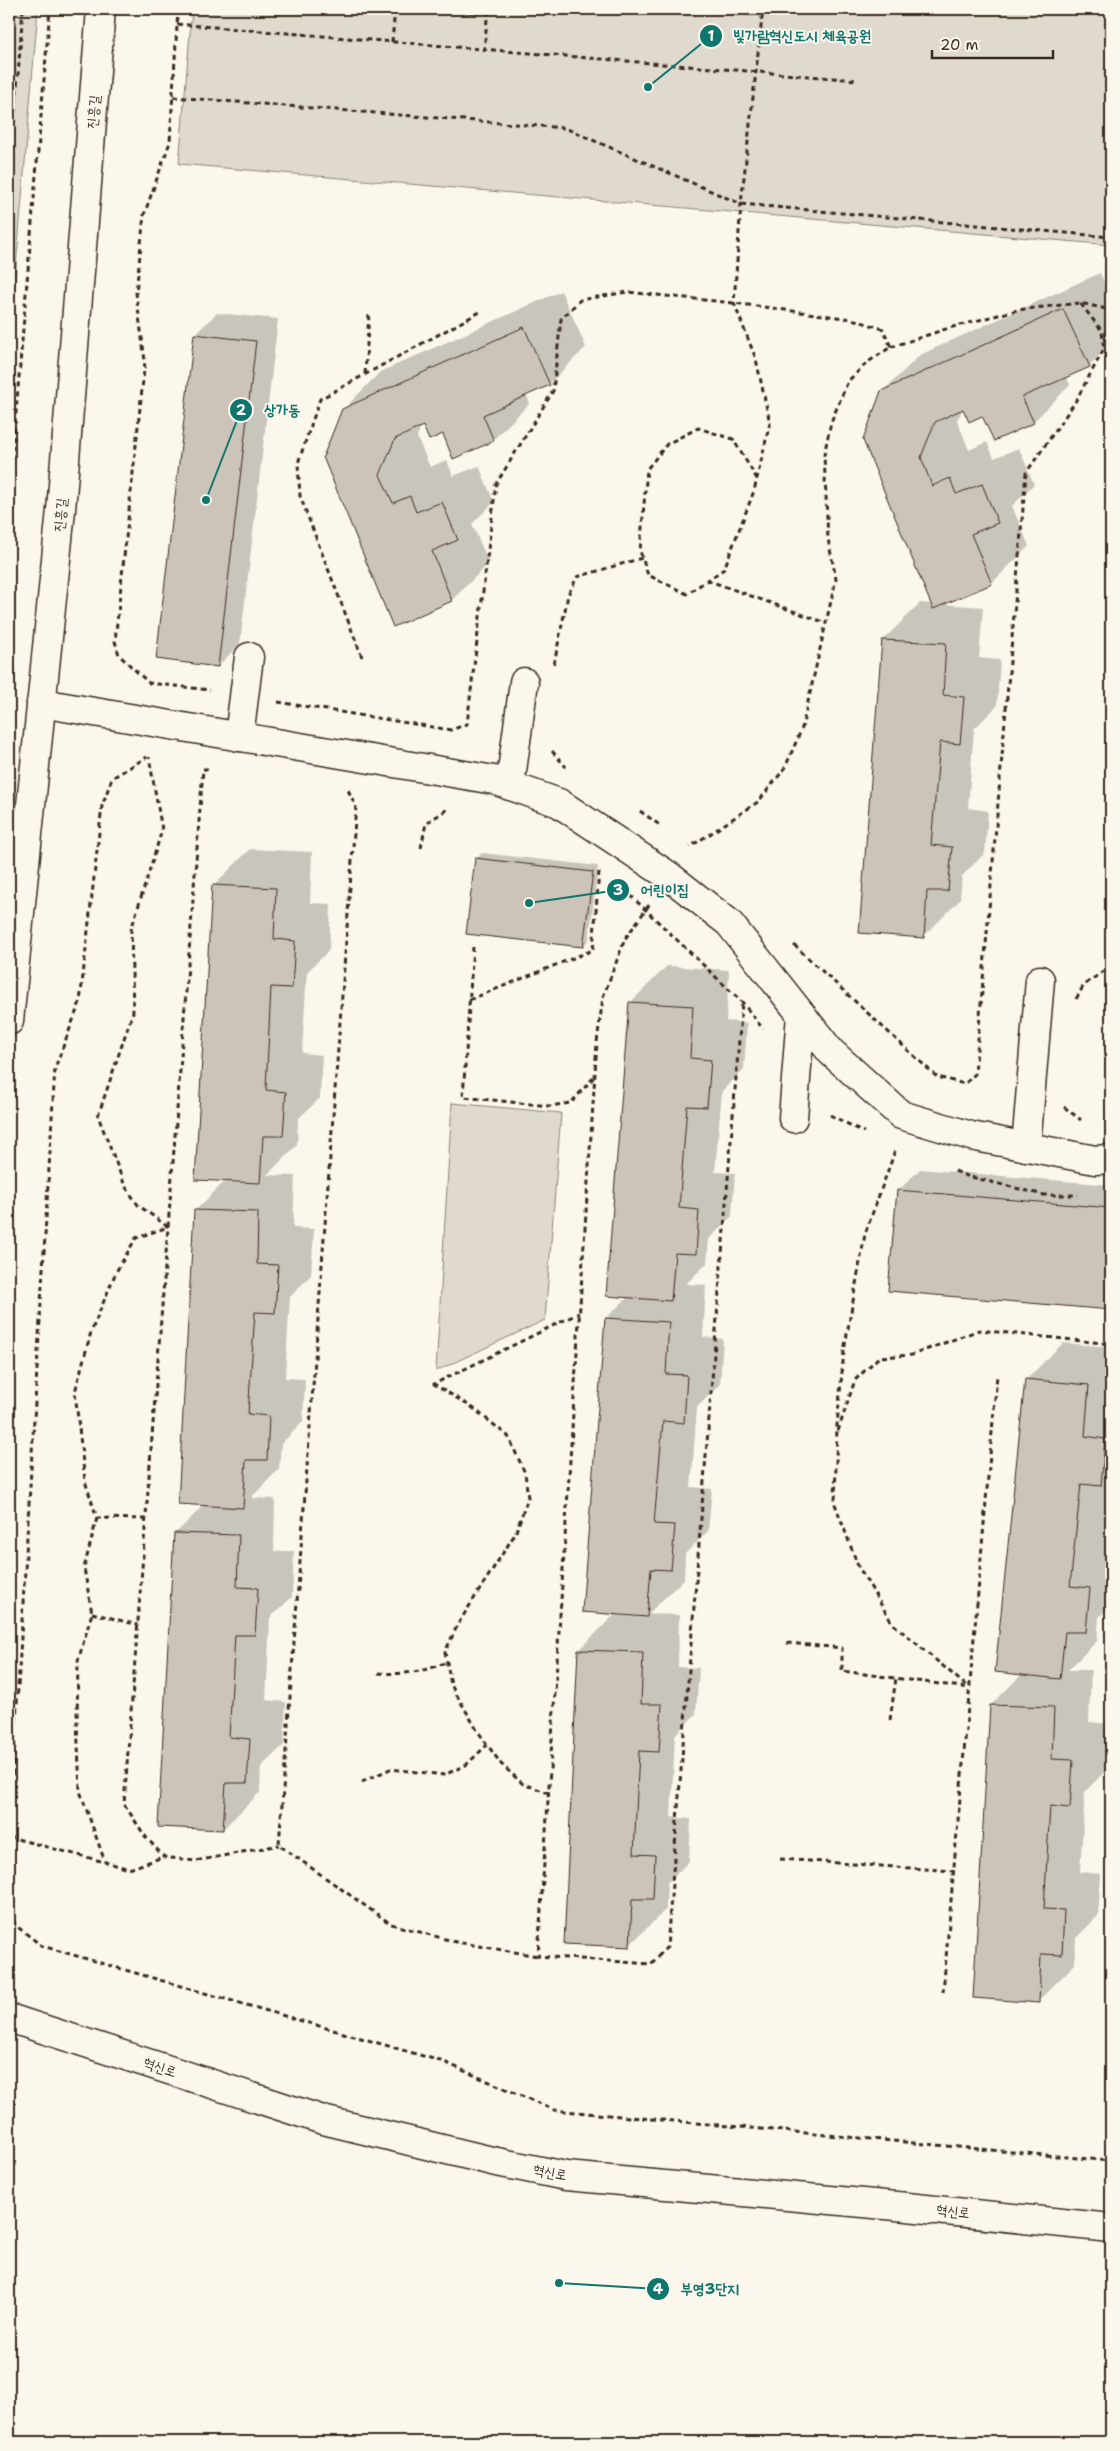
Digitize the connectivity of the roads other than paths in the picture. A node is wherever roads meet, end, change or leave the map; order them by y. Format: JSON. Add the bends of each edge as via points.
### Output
{"nodes":[{"id":1,"x":101,"y":9,"type":"edge"},
{"id":2,"x":249,"y":658,"type":"dead end"},
{"id":3,"x":524,"y":682,"type":"dead end"},
{"id":4,"x":41,"y":703,"type":"junction"},
{"id":5,"x":239,"y":737,"type":"junction"},
{"id":6,"x":510,"y":786,"type":"junction"},
{"id":7,"x":1040,"y":980,"type":"dead end"},
{"id":8,"x":801,"y":1014,"type":"junction"},
{"id":9,"x":9,"y":1021,"type":"edge"},
{"id":10,"x":793,"y":1118,"type":"dead end"},
{"id":11,"x":1026,"y":1147,"type":"junction"},
{"id":12,"x":1111,"y":1159,"type":"edge"},
{"id":13,"x":9,"y":2018,"type":"edge"},
{"id":14,"x":1111,"y":2228,"type":"edge"}],
"edges":[{"from":1,"to":4,"type":"street","name":"진흥길","via":[[61,510]]},
{"from":2,"to":5,"type":"street"},
{"from":3,"to":6,"type":"street"},
{"from":4,"to":5,"type":"street"},
{"from":4,"to":9,"type":"street","name":"진흥길"},
{"from":5,"to":6,"type":"street","via":[[494,780]]},
{"from":6,"to":8,"type":"street","via":[[559,803],[669,876],[729,923]]},
{"from":7,"to":11,"type":"street"},
{"from":8,"to":10,"type":"street"},
{"from":8,"to":11,"type":"street","via":[[831,1052],[901,1115],[971,1136]]},
{"from":11,"to":12,"type":"street","via":[[1095,1160]]},
{"from":13,"to":14,"type":"street","name":"혁신로","via":[[323,2120],[566,2176],[907,2206]]}]}
